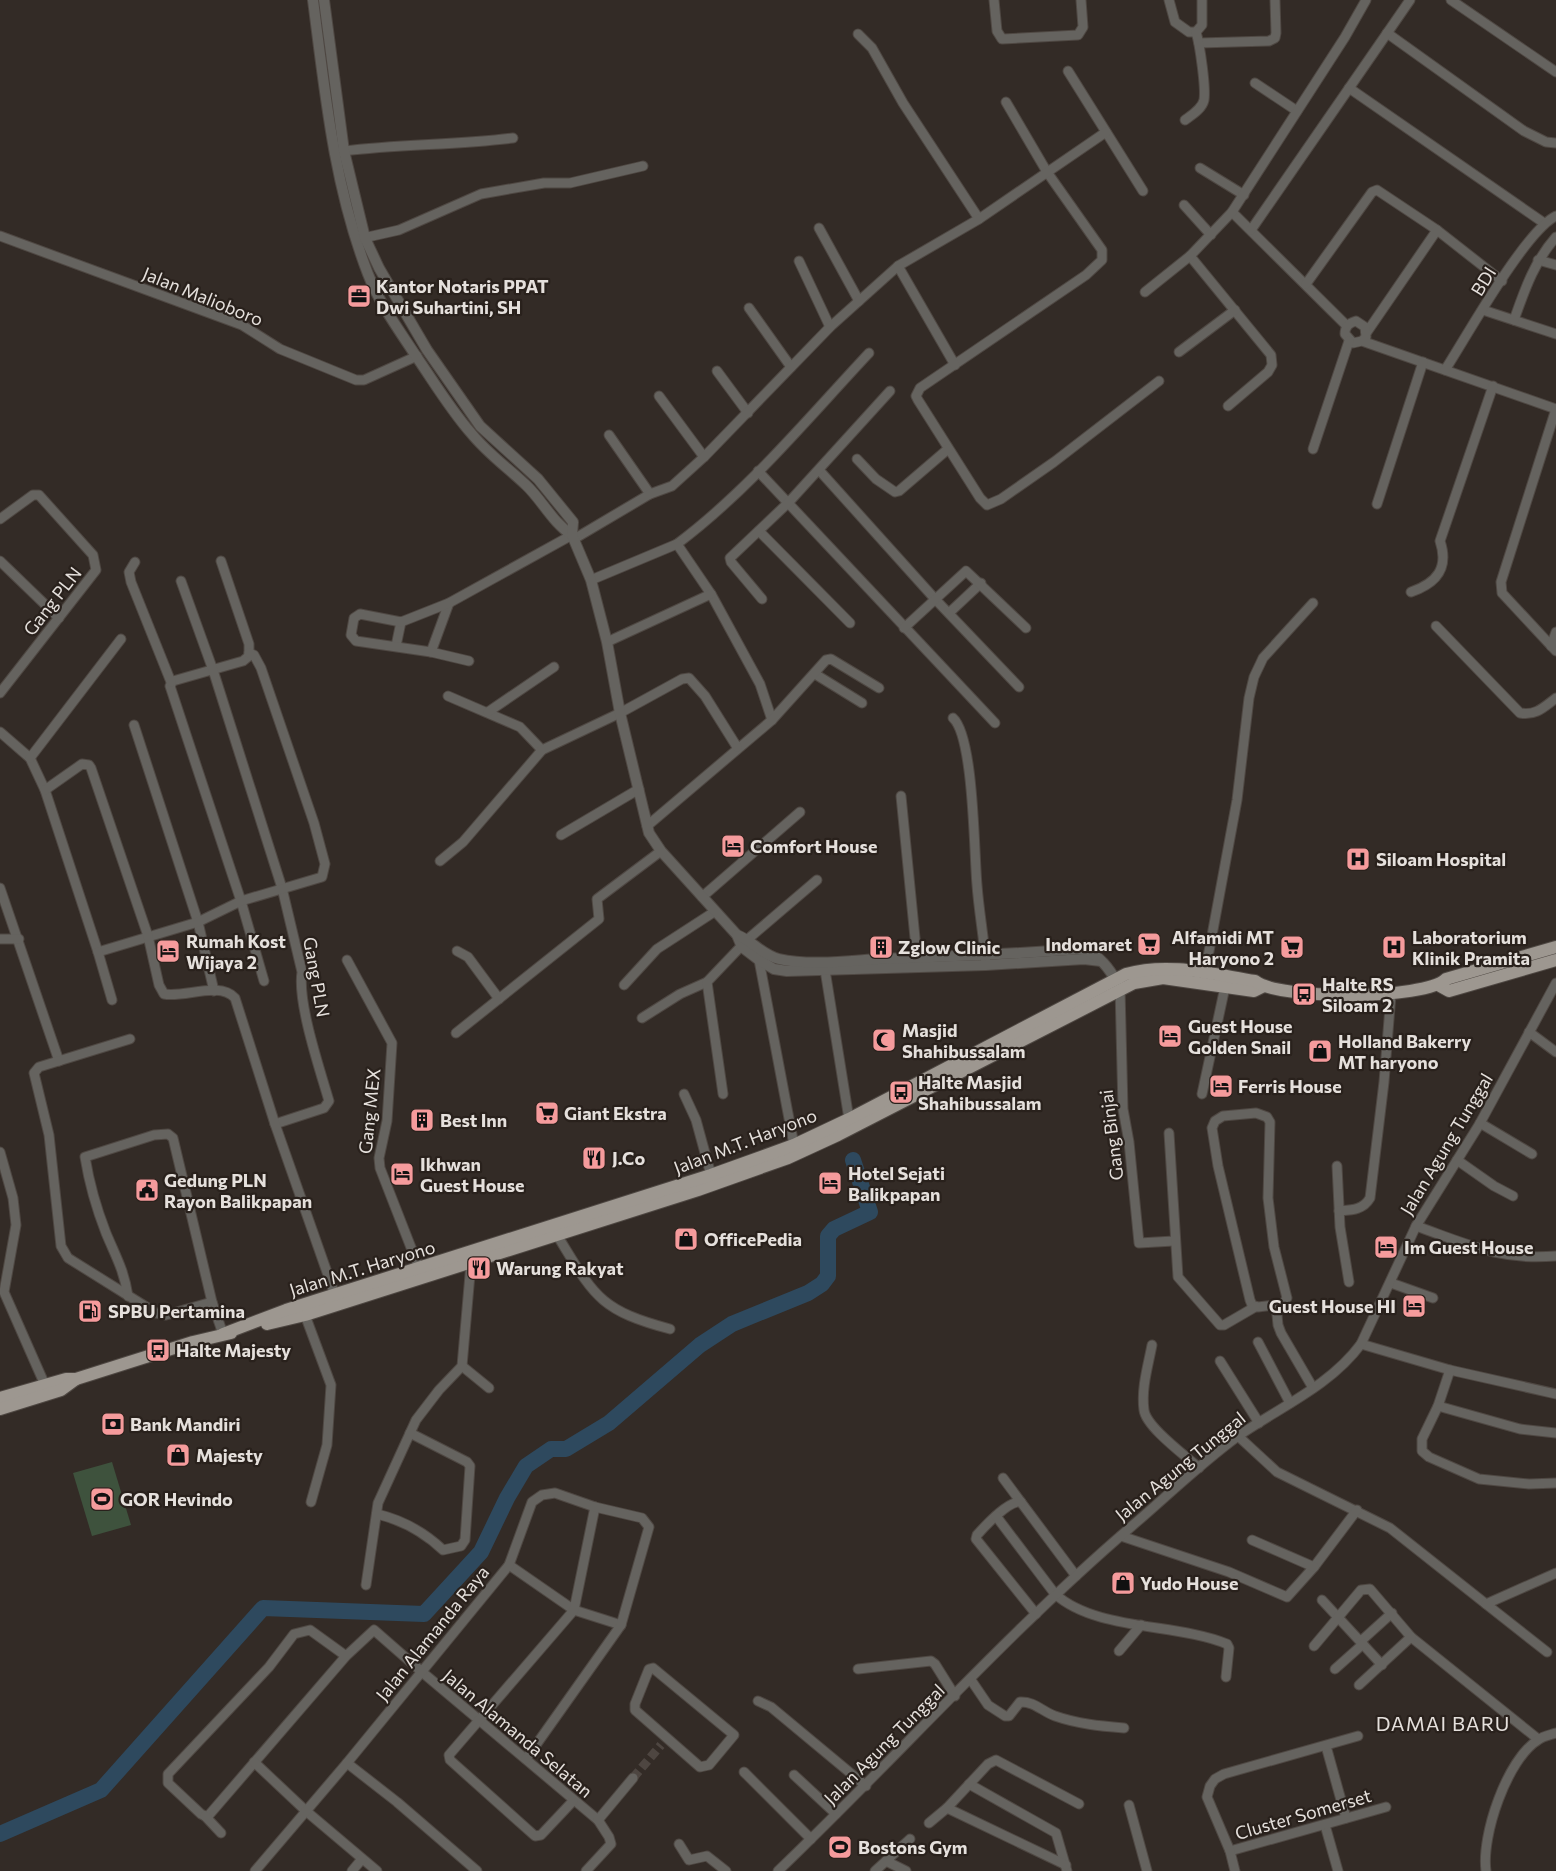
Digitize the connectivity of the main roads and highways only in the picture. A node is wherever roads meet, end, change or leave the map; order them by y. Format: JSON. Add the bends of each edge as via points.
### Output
{"nodes":[{"id":1,"x":1556,"y":947,"type":"edge"},
{"id":2,"x":1556,"y":960,"type":"edge"},
{"id":3,"x":1118,"y":983,"type":"junction"},
{"id":4,"x":1262,"y":986,"type":"junction"},
{"id":5,"x":1440,"y":986,"type":"junction"},
{"id":6,"x":845,"y":1125,"type":"junction"},
{"id":7,"x":223,"y":1334,"type":"junction"},
{"id":8,"x":76,"y":1379,"type":"junction"},
{"id":9,"x":0,"y":1398,"type":"edge"},
{"id":10,"x":0,"y":1409,"type":"edge"}],
"edges":[{"from":1,"to":5,"type":"main road","name":"Jalan M.T. Haryono","via":[[1446,980]]},
{"from":2,"to":5,"type":"main road","name":"Jalan M.T. Haryono","via":[[1449,991]]},
{"from":3,"to":4,"type":"main road","name":"Jalan M.T. Haryono","via":[[1163,978],[1254,991]]},
{"from":3,"to":4,"type":"main road","name":"Jalan M.T. Haryono","via":[[1142,970],[1158,967],[1255,981]]},
{"from":3,"to":6,"type":"main road","name":"Jalan M.T. Haryono"},
{"from":4,"to":5,"type":"main road","name":"Jalan M.T. Haryono","via":[[1307,994],[1391,994]]},
{"from":6,"to":7,"type":"main road","name":"Jalan M.T. Haryono","via":[[711,1176],[286,1310]]},
{"from":6,"to":7,"type":"main road","name":"Jalan M.T. Haryono","via":[[788,1158],[715,1185],[305,1315]]},
{"from":7,"to":8,"type":"main road","name":"Jalan M.T. Haryono"},
{"from":8,"to":9,"type":"main road","name":"Jalan M.T. Haryono"},
{"from":8,"to":10,"type":"main road","name":"Jalan M.T. Haryono","via":[[61,1390]]}]}
